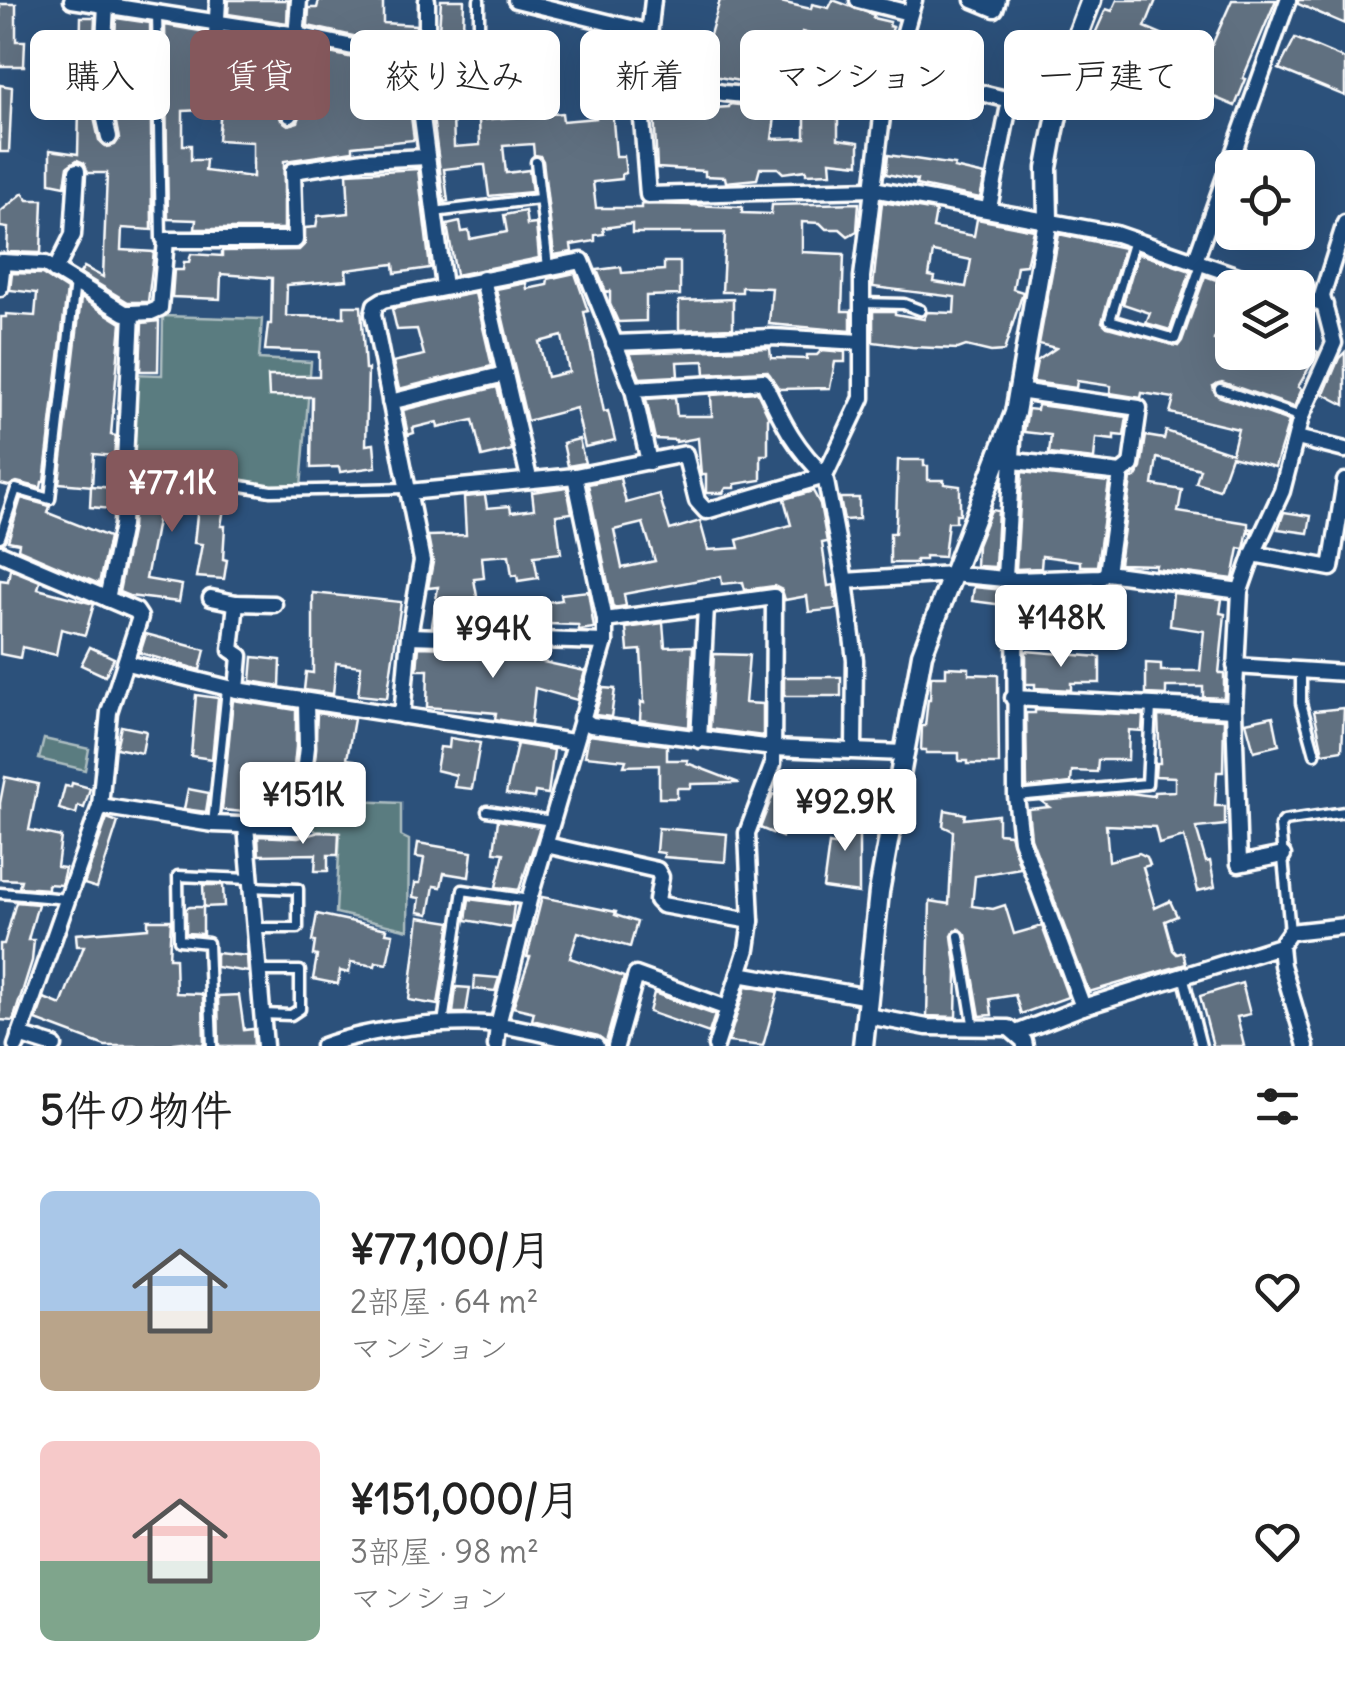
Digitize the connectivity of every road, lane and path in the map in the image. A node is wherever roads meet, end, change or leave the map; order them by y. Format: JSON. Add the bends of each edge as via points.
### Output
{"nodes":[{"id":1,"x":72,"y":0,"type":"edge"},
{"id":2,"x":218,"y":0,"type":"edge"},
{"id":3,"x":299,"y":0,"type":"edge"},
{"id":4,"x":427,"y":0,"type":"edge"},
{"id":5,"x":479,"y":0,"type":"edge"},
{"id":6,"x":516,"y":0,"type":"edge"},
{"id":7,"x":653,"y":0,"type":"edge"},
{"id":8,"x":858,"y":0,"type":"edge"},
{"id":9,"x":972,"y":0,"type":"edge"},
{"id":10,"x":998,"y":0,"type":"edge"},
{"id":11,"x":1091,"y":0,"type":"edge"},
{"id":12,"x":1288,"y":0,"type":"edge"},
{"id":13,"x":106,"y":4,"type":"junction"},
{"id":14,"x":912,"y":6,"type":"edge"},
{"id":15,"x":157,"y":12,"type":"junction"},
{"id":16,"x":217,"y":22,"type":"junction"},
{"id":17,"x":217,"y":30,"type":"edge"},
{"id":18,"x":266,"y":30,"type":"edge"},
{"id":19,"x":297,"y":30,"type":"edge"},
{"id":20,"x":427,"y":30,"type":"edge"},
{"id":21,"x":479,"y":30,"type":"edge"},
{"id":22,"x":640,"y":30,"type":"edge"},
{"id":23,"x":648,"y":30,"type":"edge"},
{"id":24,"x":984,"y":94,"type":"edge"},
{"id":25,"x":422,"y":120,"type":"edge"},
{"id":26,"x":642,"y":120,"type":"edge"},
{"id":27,"x":882,"y":120,"type":"edge"},
{"id":28,"x":109,"y":137,"type":"dead end"},
{"id":29,"x":427,"y":157,"type":"junction"},
{"id":30,"x":536,"y":162,"type":"dead end"},
{"id":31,"x":77,"y":172,"type":"dead end"},
{"id":32,"x":873,"y":189,"type":"junction"},
{"id":33,"x":539,"y":199,"type":"junction"},
{"id":34,"x":989,"y":208,"type":"junction"},
{"id":35,"x":434,"y":212,"type":"junction"},
{"id":36,"x":1048,"y":220,"type":"junction"},
{"id":37,"x":1345,"y":223,"type":"edge"},
{"id":38,"x":166,"y":240,"type":"junction"},
{"id":39,"x":1134,"y":240,"type":"junction"},
{"id":40,"x":2,"y":262,"type":"edge"},
{"id":41,"x":1198,"y":262,"type":"junction"},
{"id":42,"x":548,"y":268,"type":"junction"},
{"id":43,"x":55,"y":270,"type":"junction"},
{"id":44,"x":1221,"y":270,"type":"edge"},
{"id":45,"x":1338,"y":275,"type":"edge"},
{"id":46,"x":483,"y":279,"type":"junction"},
{"id":47,"x":75,"y":282,"type":"junction"},
{"id":48,"x":444,"y":286,"type":"junction"},
{"id":49,"x":0,"y":288,"type":"edge"},
{"id":50,"x":1315,"y":302,"type":"edge"},
{"id":51,"x":861,"y":303,"type":"junction"},
{"id":52,"x":1325,"y":306,"type":"junction"},
{"id":53,"x":920,"y":310,"type":"dead end"},
{"id":54,"x":132,"y":313,"type":"junction"},
{"id":55,"x":614,"y":342,"type":"junction"},
{"id":56,"x":861,"y":342,"type":"junction"},
{"id":57,"x":505,"y":374,"type":"junction"},
{"id":58,"x":633,"y":389,"type":"junction"},
{"id":59,"x":1220,"y":389,"type":"dead end"},
{"id":60,"x":1018,"y":391,"type":"junction"},
{"id":61,"x":390,"y":402,"type":"junction"},
{"id":62,"x":1301,"y":417,"type":"junction"},
{"id":63,"x":1297,"y":438,"type":"junction"},
{"id":64,"x":1345,"y":450,"type":"edge"},
{"id":65,"x":1005,"y":460,"type":"junction"},
{"id":66,"x":649,"y":462,"type":"junction"},
{"id":67,"x":124,"y":466,"type":"junction"},
{"id":68,"x":1121,"y":473,"type":"junction"},
{"id":69,"x":575,"y":476,"type":"junction"},
{"id":70,"x":825,"y":476,"type":"junction"},
{"id":71,"x":529,"y":478,"type":"junction"},
{"id":72,"x":1345,"y":481,"type":"edge"},
{"id":73,"x":407,"y":490,"type":"junction"},
{"id":74,"x":0,"y":537,"type":"edge"},
{"id":75,"x":0,"y":553,"type":"edge"},
{"id":76,"x":1253,"y":554,"type":"junction"},
{"id":77,"x":1107,"y":573,"type":"junction"},
{"id":78,"x":952,"y":574,"type":"junction"},
{"id":79,"x":1010,"y":579,"type":"junction"},
{"id":80,"x":844,"y":581,"type":"junction"},
{"id":81,"x":1240,"y":591,"type":"junction"},
{"id":82,"x":211,"y":598,"type":"dead end"},
{"id":83,"x":107,"y":599,"type":"junction"},
{"id":84,"x":236,"y":603,"type":"junction"},
{"id":85,"x":274,"y":604,"type":"dead end"},
{"id":86,"x":706,"y":606,"type":"junction"},
{"id":87,"x":605,"y":620,"type":"junction"},
{"id":88,"x":409,"y":636,"type":"junction"},
{"id":89,"x":605,"y":642,"type":"junction"},
{"id":90,"x":127,"y":664,"type":"junction"},
{"id":91,"x":1236,"y":666,"type":"junction"},
{"id":92,"x":1300,"y":671,"type":"junction"},
{"id":93,"x":1345,"y":673,"type":"edge"},
{"id":94,"x":232,"y":689,"type":"junction"},
{"id":95,"x":1014,"y":698,"type":"junction"},
{"id":96,"x":306,"y":702,"type":"junction"},
{"id":97,"x":1150,"y":705,"type":"junction"},
{"id":98,"x":1234,"y":710,"type":"junction"},
{"id":99,"x":402,"y":716,"type":"junction"},
{"id":100,"x":580,"y":718,"type":"junction"},
{"id":101,"x":699,"y":740,"type":"junction"},
{"id":102,"x":574,"y":742,"type":"junction"},
{"id":103,"x":772,"y":748,"type":"junction"},
{"id":104,"x":854,"y":749,"type":"junction"},
{"id":105,"x":904,"y":752,"type":"junction"},
{"id":106,"x":1315,"y":754,"type":"dead end"},
{"id":107,"x":1016,"y":796,"type":"junction"},
{"id":108,"x":100,"y":806,"type":"junction"},
{"id":109,"x":486,"y":810,"type":"dead end"},
{"id":110,"x":1345,"y":812,"type":"edge"},
{"id":111,"x":552,"y":821,"type":"junction"},
{"id":112,"x":212,"y":824,"type":"junction"},
{"id":113,"x":246,"y":826,"type":"junction"},
{"id":114,"x":546,"y":845,"type":"junction"},
{"id":115,"x":1283,"y":855,"type":"junction"},
{"id":116,"x":250,"y":883,"type":"junction"},
{"id":117,"x":0,"y":893,"type":"edge"},
{"id":118,"x":66,"y":899,"type":"junction"},
{"id":119,"x":529,"y":900,"type":"junction"},
{"id":120,"x":752,"y":921,"type":"junction"},
{"id":121,"x":1345,"y":926,"type":"edge"},
{"id":122,"x":255,"y":928,"type":"junction"},
{"id":123,"x":1290,"y":932,"type":"junction"},
{"id":124,"x":959,"y":936,"type":"dead end"},
{"id":125,"x":1280,"y":946,"type":"junction"},
{"id":126,"x":258,"y":971,"type":"junction"},
{"id":127,"x":739,"y":974,"type":"junction"},
{"id":128,"x":1183,"y":975,"type":"junction"},
{"id":129,"x":1083,"y":1006,"type":"junction"},
{"id":130,"x":868,"y":1007,"type":"junction"},
{"id":131,"x":728,"y":1008,"type":"junction"},
{"id":132,"x":262,"y":1014,"type":"junction"},
{"id":133,"x":443,"y":1024,"type":"junction"},
{"id":134,"x":498,"y":1025,"type":"junction"},
{"id":135,"x":974,"y":1029,"type":"junction"},
{"id":136,"x":1020,"y":1039,"type":"edge"},
{"id":137,"x":18,"y":1040,"type":"edge"},
{"id":138,"x":54,"y":1046,"type":"edge"},
{"id":139,"x":212,"y":1046,"type":"edge"},
{"id":140,"x":265,"y":1046,"type":"edge"},
{"id":141,"x":323,"y":1046,"type":"edge"},
{"id":142,"x":496,"y":1046,"type":"edge"},
{"id":143,"x":596,"y":1046,"type":"edge"},
{"id":144,"x":616,"y":1046,"type":"edge"},
{"id":145,"x":716,"y":1046,"type":"edge"},
{"id":146,"x":863,"y":1046,"type":"edge"},
{"id":147,"x":1201,"y":1046,"type":"edge"},
{"id":148,"x":1306,"y":1046,"type":"edge"}],
"edges":[{"from":1,"to":13,"type":"street"},
{"from":2,"to":16,"type":"street"},
{"from":3,"to":19,"type":"street"},
{"from":4,"to":20,"type":"street"},
{"from":5,"to":21,"type":"lane"},
{"from":6,"to":22,"type":"street"},
{"from":7,"to":23,"type":"street"},
{"from":8,"to":14,"type":"street"},
{"from":9,"to":10,"type":"street","via":[[995,9]]},
{"from":11,"to":36,"type":"street","via":[[1068,61],[1052,140]]},
{"from":12,"to":41,"type":"street"},
{"from":13,"to":15,"type":"street"},
{"from":13,"to":28,"type":"street","via":[[101,102]]},
{"from":15,"to":16,"type":"street"},
{"from":15,"to":38,"type":"lane"},
{"from":16,"to":17,"type":"street"},
{"from":16,"to":18,"type":"street"},
{"from":24,"to":34,"type":"street","via":[[1010,100]]},
{"from":25,"to":29,"type":"street"},
{"from":26,"to":32,"type":"street","via":[[648,195]]},
{"from":27,"to":32,"type":"street"},
{"from":29,"to":35,"type":"street"},
{"from":29,"to":38,"type":"street","via":[[293,172],[295,240]]},
{"from":30,"to":33,"type":"lane"},
{"from":31,"to":43,"type":"street","via":[[68,196],[73,234]]},
{"from":32,"to":34,"type":"street"},
{"from":32,"to":51,"type":"street"},
{"from":33,"to":35,"type":"lane"},
{"from":33,"to":42,"type":"lane"},
{"from":34,"to":36,"type":"street"},
{"from":35,"to":48,"type":"street"},
{"from":36,"to":39,"type":"street"},
{"from":36,"to":60,"type":"street"},
{"from":37,"to":45,"type":"street"},
{"from":38,"to":54,"type":"street","via":[[160,308]]},
{"from":39,"to":41,"type":"street"},
{"from":39,"to":41,"type":"lane","via":[[1110,320],[1175,339]]},
{"from":40,"to":43,"type":"street"},
{"from":40,"to":49,"type":"street"},
{"from":41,"to":44,"type":"street"},
{"from":42,"to":46,"type":"street"},
{"from":42,"to":55,"type":"street","via":[[582,261]]},
{"from":43,"to":47,"type":"street"},
{"from":45,"to":52,"type":"street","via":[[1322,296]]},
{"from":46,"to":48,"type":"street"},
{"from":46,"to":57,"type":"street"},
{"from":47,"to":54,"type":"street"},
{"from":47,"to":74,"type":"lane","via":[[50,499],[16,489]]},
{"from":48,"to":61,"type":"street","via":[[375,305]]},
{"from":50,"to":52,"type":"street"},
{"from":51,"to":53,"type":"lane"},
{"from":51,"to":56,"type":"street"},
{"from":52,"to":62,"type":"street","via":[[1334,342]]},
{"from":54,"to":67,"type":"street"},
{"from":55,"to":56,"type":"street"},
{"from":55,"to":58,"type":"street"},
{"from":56,"to":70,"type":"street","via":[[862,398]]},
{"from":57,"to":61,"type":"street"},
{"from":57,"to":71,"type":"street"},
{"from":58,"to":66,"type":"street"},
{"from":58,"to":70,"type":"street","via":[[763,381],[784,428]]},
{"from":59,"to":62,"type":"lane"},
{"from":60,"to":65,"type":"street"},
{"from":60,"to":68,"type":"street","via":[[1139,408],[1132,465]]},
{"from":61,"to":73,"type":"street"},
{"from":62,"to":63,"type":"street"},
{"from":63,"to":64,"type":"street"},
{"from":63,"to":76,"type":"street"},
{"from":65,"to":68,"type":"street"},
{"from":65,"to":78,"type":"street"},
{"from":65,"to":79,"type":"street"},
{"from":66,"to":69,"type":"street"},
{"from":66,"to":70,"type":"street","via":[[685,454],[706,511]]},
{"from":67,"to":73,"type":"lane","via":[[271,490]]},
{"from":67,"to":83,"type":"street","via":[[122,524]]},
{"from":68,"to":77,"type":"street"},
{"from":69,"to":71,"type":"street"},
{"from":69,"to":87,"type":"street"},
{"from":70,"to":80,"type":"street"},
{"from":71,"to":73,"type":"street"},
{"from":72,"to":76,"type":"street","via":[[1331,568]]},
{"from":73,"to":88,"type":"street","via":[[422,561]]},
{"from":75,"to":83,"type":"street"},
{"from":76,"to":81,"type":"street"},
{"from":77,"to":79,"type":"street"},
{"from":77,"to":81,"type":"street"},
{"from":78,"to":79,"type":"street"},
{"from":78,"to":80,"type":"street"},
{"from":78,"to":105,"type":"street","via":[[922,654]]},
{"from":79,"to":95,"type":"street"},
{"from":80,"to":104,"type":"street","via":[[855,660]]},
{"from":81,"to":91,"type":"street"},
{"from":82,"to":84,"type":"street"},
{"from":83,"to":90,"type":"street","via":[[140,617]]},
{"from":84,"to":85,"type":"street"},
{"from":84,"to":94,"type":"street","via":[[231,650],[240,656]]},
{"from":86,"to":87,"type":"street"},
{"from":86,"to":101,"type":"street"},
{"from":86,"to":103,"type":"street","via":[[774,597]]},
{"from":87,"to":89,"type":"street"},
{"from":88,"to":89,"type":"street"},
{"from":88,"to":99,"type":"street"},
{"from":89,"to":100,"type":"street"},
{"from":90,"to":94,"type":"street"},
{"from":90,"to":108,"type":"street","via":[[109,712]]},
{"from":91,"to":92,"type":"street"},
{"from":91,"to":98,"type":"street"},
{"from":92,"to":93,"type":"street"},
{"from":92,"to":106,"type":"lane"},
{"from":94,"to":96,"type":"street"},
{"from":94,"to":112,"type":"lane"},
{"from":95,"to":97,"type":"street"},
{"from":95,"to":107,"type":"street"},
{"from":96,"to":99,"type":"street"},
{"from":96,"to":113,"type":"street","via":[[298,826]]},
{"from":97,"to":98,"type":"street"},
{"from":97,"to":107,"type":"lane","via":[[1148,784]]},
{"from":98,"to":115,"type":"street","via":[[1239,864]]},
{"from":99,"to":102,"type":"street"},
{"from":100,"to":101,"type":"street","via":[[590,725]]},
{"from":100,"to":102,"type":"street"},
{"from":101,"to":103,"type":"street"},
{"from":102,"to":111,"type":"street"},
{"from":103,"to":104,"type":"street"},
{"from":103,"to":120,"type":"street","via":[[773,764],[747,833]]},
{"from":104,"to":105,"type":"street"},
{"from":105,"to":130,"type":"street","via":[[878,892]]},
{"from":107,"to":129,"type":"street","via":[[1021,840]]},
{"from":108,"to":112,"type":"street"},
{"from":108,"to":118,"type":"street"},
{"from":109,"to":111,"type":"lane"},
{"from":110,"to":115,"type":"lane","via":[[1284,821]]},
{"from":111,"to":114,"type":"street"},
{"from":112,"to":113,"type":"street"},
{"from":113,"to":116,"type":"street"},
{"from":114,"to":119,"type":"street"},
{"from":114,"to":120,"type":"street","via":[[657,870],[662,906]]},
{"from":115,"to":123,"type":"lane"},
{"from":116,"to":122,"type":"street"},
{"from":116,"to":122,"type":"lane","via":[[298,889],[298,928]]},
{"from":116,"to":139,"type":"lane","via":[[178,876],[179,940],[208,943]]},
{"from":117,"to":118,"type":"lane"},
{"from":118,"to":137,"type":"street"},
{"from":119,"to":133,"type":"lane","via":[[463,890]]},
{"from":119,"to":134,"type":"street"},
{"from":120,"to":127,"type":"street"},
{"from":121,"to":123,"type":"street"},
{"from":122,"to":126,"type":"street"},
{"from":123,"to":125,"type":"street"},
{"from":124,"to":135,"type":"lane"},
{"from":125,"to":128,"type":"street"},
{"from":125,"to":148,"type":"street"},
{"from":126,"to":132,"type":"street"},
{"from":126,"to":132,"type":"lane","via":[[300,971],[300,1010]]},
{"from":127,"to":130,"type":"street"},
{"from":127,"to":131,"type":"street"},
{"from":128,"to":129,"type":"street"},
{"from":128,"to":147,"type":"lane"},
{"from":129,"to":136,"type":"street"},
{"from":130,"to":135,"type":"street","via":[[927,1027]]},
{"from":130,"to":146,"type":"street"},
{"from":131,"to":144,"type":"street","via":[[636,975]]},
{"from":131,"to":145,"type":"street"},
{"from":132,"to":140,"type":"street"},
{"from":133,"to":134,"type":"street"},
{"from":133,"to":141,"type":"street"},
{"from":134,"to":142,"type":"street"},
{"from":134,"to":143,"type":"street"},
{"from":135,"to":136,"type":"street","via":[[1009,1028]]},
{"from":137,"to":138,"type":"street"}]}
